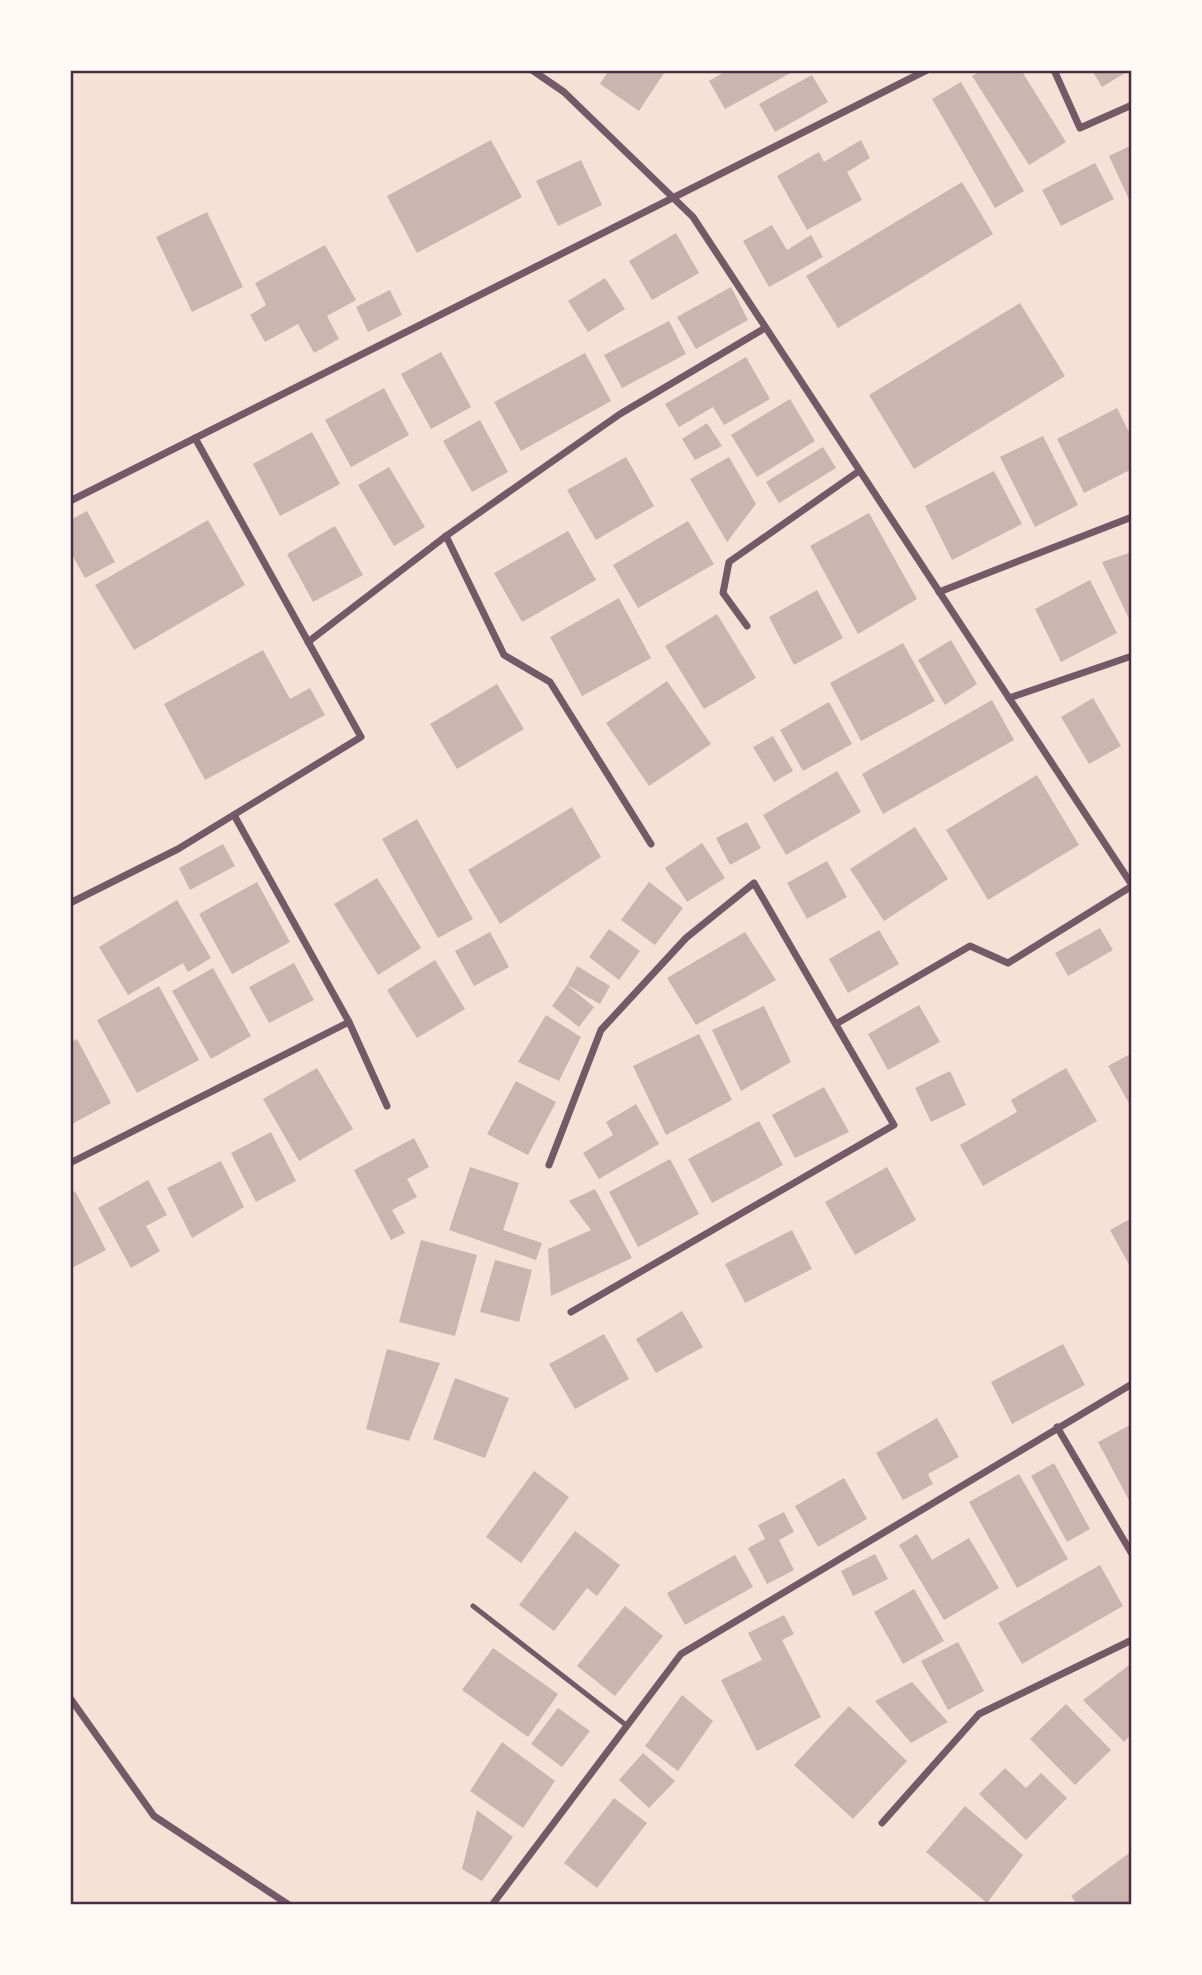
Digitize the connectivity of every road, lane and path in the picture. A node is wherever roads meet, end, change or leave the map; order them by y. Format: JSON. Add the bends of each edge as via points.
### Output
{"nodes":[{"id":1,"x":531,"y":70,"type":"edge"},
{"id":2,"x":927,"y":70,"type":"edge"},
{"id":3,"x":1054,"y":70,"type":"edge"},
{"id":4,"x":1132,"y":105,"type":"edge"},
{"id":5,"x":673,"y":198,"type":"junction"},
{"id":6,"x":765,"y":327,"type":"junction"},
{"id":7,"x":195,"y":438,"type":"junction"},
{"id":8,"x":859,"y":471,"type":"junction"},
{"id":9,"x":70,"y":501,"type":"edge"},
{"id":10,"x":1132,"y":517,"type":"edge"},
{"id":11,"x":446,"y":536,"type":"junction"},
{"id":12,"x":939,"y":592,"type":"junction"},
{"id":13,"x":747,"y":626,"type":"dead end"},
{"id":14,"x":308,"y":642,"type":"junction"},
{"id":15,"x":1132,"y":656,"type":"edge"},
{"id":16,"x":1009,"y":698,"type":"junction"},
{"id":17,"x":234,"y":815,"type":"junction"},
{"id":18,"x":651,"y":844,"type":"dead end"},
{"id":19,"x":1132,"y":886,"type":"edge"},
{"id":20,"x":70,"y":903,"type":"edge"},
{"id":21,"x":349,"y":1023,"type":"junction"},
{"id":22,"x":836,"y":1024,"type":"junction"},
{"id":23,"x":387,"y":1106,"type":"dead end"},
{"id":24,"x":70,"y":1163,"type":"edge"},
{"id":25,"x":549,"y":1165,"type":"dead end"},
{"id":26,"x":571,"y":1312,"type":"dead end"},
{"id":27,"x":1132,"y":1384,"type":"edge"},
{"id":28,"x":1057,"y":1427,"type":"junction"},
{"id":29,"x":1132,"y":1554,"type":"edge"},
{"id":30,"x":473,"y":1606,"type":"dead end"},
{"id":31,"x":1132,"y":1640,"type":"edge"},
{"id":32,"x":70,"y":1699,"type":"edge"},
{"id":33,"x":626,"y":1725,"type":"junction"},
{"id":34,"x":882,"y":1824,"type":"dead end"},
{"id":35,"x":289,"y":1905,"type":"edge"},
{"id":36,"x":492,"y":1905,"type":"edge"}],
"edges":[{"from":1,"to":5,"type":"street","via":[[564,92]]},
{"from":2,"to":5,"type":"street"},
{"from":3,"to":4,"type":"street","via":[[1080,128]]},
{"from":5,"to":6,"type":"street","via":[[693,217]]},
{"from":5,"to":7,"type":"street"},
{"from":6,"to":8,"type":"street"},
{"from":6,"to":11,"type":"street","via":[[620,414]]},
{"from":7,"to":9,"type":"street"},
{"from":7,"to":14,"type":"street"},
{"from":8,"to":12,"type":"street"},
{"from":8,"to":13,"type":"street","via":[[729,562],[723,593]]},
{"from":10,"to":12,"type":"street"},
{"from":11,"to":14,"type":"street"},
{"from":11,"to":18,"type":"street","via":[[504,655],[550,682]]},
{"from":12,"to":16,"type":"street"},
{"from":14,"to":17,"type":"street","via":[[361,737]]},
{"from":15,"to":16,"type":"street"},
{"from":16,"to":19,"type":"street"},
{"from":17,"to":20,"type":"street"},
{"from":17,"to":21,"type":"street"},
{"from":19,"to":22,"type":"street","via":[[1008,963],[970,946]]},
{"from":21,"to":23,"type":"street"},
{"from":21,"to":24,"type":"street"},
{"from":22,"to":25,"type":"street","via":[[754,883],[686,938],[601,1030]]},
{"from":22,"to":26,"type":"street","via":[[894,1125]]},
{"from":27,"to":28,"type":"street"},
{"from":28,"to":29,"type":"street"},
{"from":28,"to":33,"type":"street","via":[[681,1654]]},
{"from":30,"to":33,"type":"lane"},
{"from":31,"to":34,"type":"street","via":[[979,1714]]},
{"from":32,"to":35,"type":"street","via":[[154,1816]]},
{"from":33,"to":36,"type":"street"}]}
